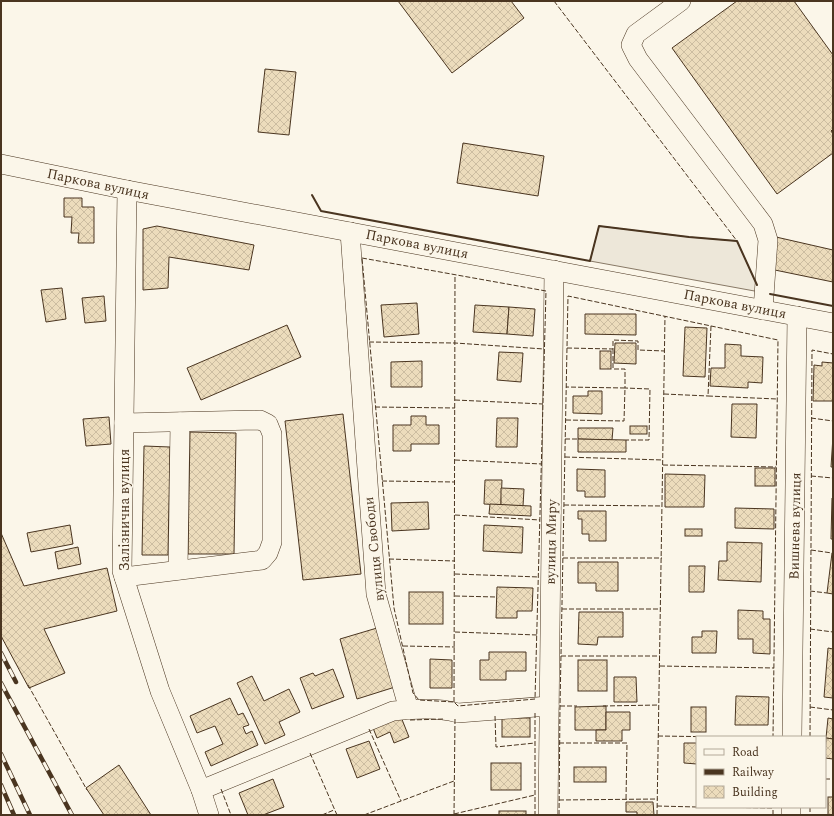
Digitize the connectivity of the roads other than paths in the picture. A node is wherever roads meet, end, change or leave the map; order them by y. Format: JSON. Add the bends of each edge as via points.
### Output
{"nodes":[{"id":1,"x":681,"y":1,"type":"edge"},
{"id":2,"x":1,"y":164,"type":"edge"},
{"id":3,"x":127,"y":190,"type":"junction"},
{"id":4,"x":350,"y":232,"type":"junction"},
{"id":5,"x":554,"y":270,"type":"junction"},
{"id":6,"x":763,"y":310,"type":"junction"},
{"id":7,"x":797,"y":316,"type":"junction"},
{"id":8,"x":833,"y":323,"type":"edge"},
{"id":9,"x":180,"y":422,"type":"junction"},
{"id":10,"x":124,"y":423,"type":"junction"},
{"id":11,"x":178,"y":570,"type":"junction"},
{"id":12,"x":124,"y":577,"type":"junction"},
{"id":13,"x":549,"y":706,"type":"junction"},
{"id":14,"x":409,"y":710,"type":"junction"},
{"id":15,"x":792,"y":736,"type":"edge"},
{"id":16,"x":201,"y":790,"type":"junction"},
{"id":17,"x":209,"y":815,"type":"edge"},
{"id":18,"x":548,"y":815,"type":"edge"}],
"edges":[{"from":1,"to":6,"type":"street","via":[[636,34],[631,45],[638,59],[763,224],[768,240]]},
{"from":2,"to":3,"type":"street","name":"Паркова вулиця"},
{"from":3,"to":4,"type":"street","name":"Паркова вулиця"},
{"from":3,"to":10,"type":"street","name":"Залізнична вулиця"},
{"from":4,"to":5,"type":"street","name":"Паркова вулиця"},
{"from":4,"to":14,"type":"street","name":"вулиця Свободи","via":[[376,594]]},
{"from":5,"to":6,"type":"street","name":"Паркова вулиця"},
{"from":5,"to":13,"type":"street","name":"вулиця Миру"},
{"from":6,"to":7,"type":"street","name":"Паркова вулиця"},
{"from":7,"to":8,"type":"street","name":"Паркова вулиця"},
{"from":7,"to":15,"type":"street","name":"Вишнева вулиця"},
{"from":9,"to":10,"type":"street"},
{"from":9,"to":11,"type":"street"},
{"from":9,"to":11,"type":"street","via":[[260,420],[268,424],[272,434],[272,542],[262,560]]},
{"from":10,"to":12,"type":"street","name":"Залізнична вулиця"},
{"from":11,"to":12,"type":"street"},
{"from":12,"to":16,"type":"street","name":"Залізнична вулиця","via":[[160,691]]},
{"from":13,"to":14,"type":"street","via":[[458,713],[446,710]]},
{"from":13,"to":18,"type":"street","name":"вулиця Миру"},
{"from":14,"to":16,"type":"street","via":[[393,711]]},
{"from":16,"to":17,"type":"street","name":"Залізнична вулиця"}]}
